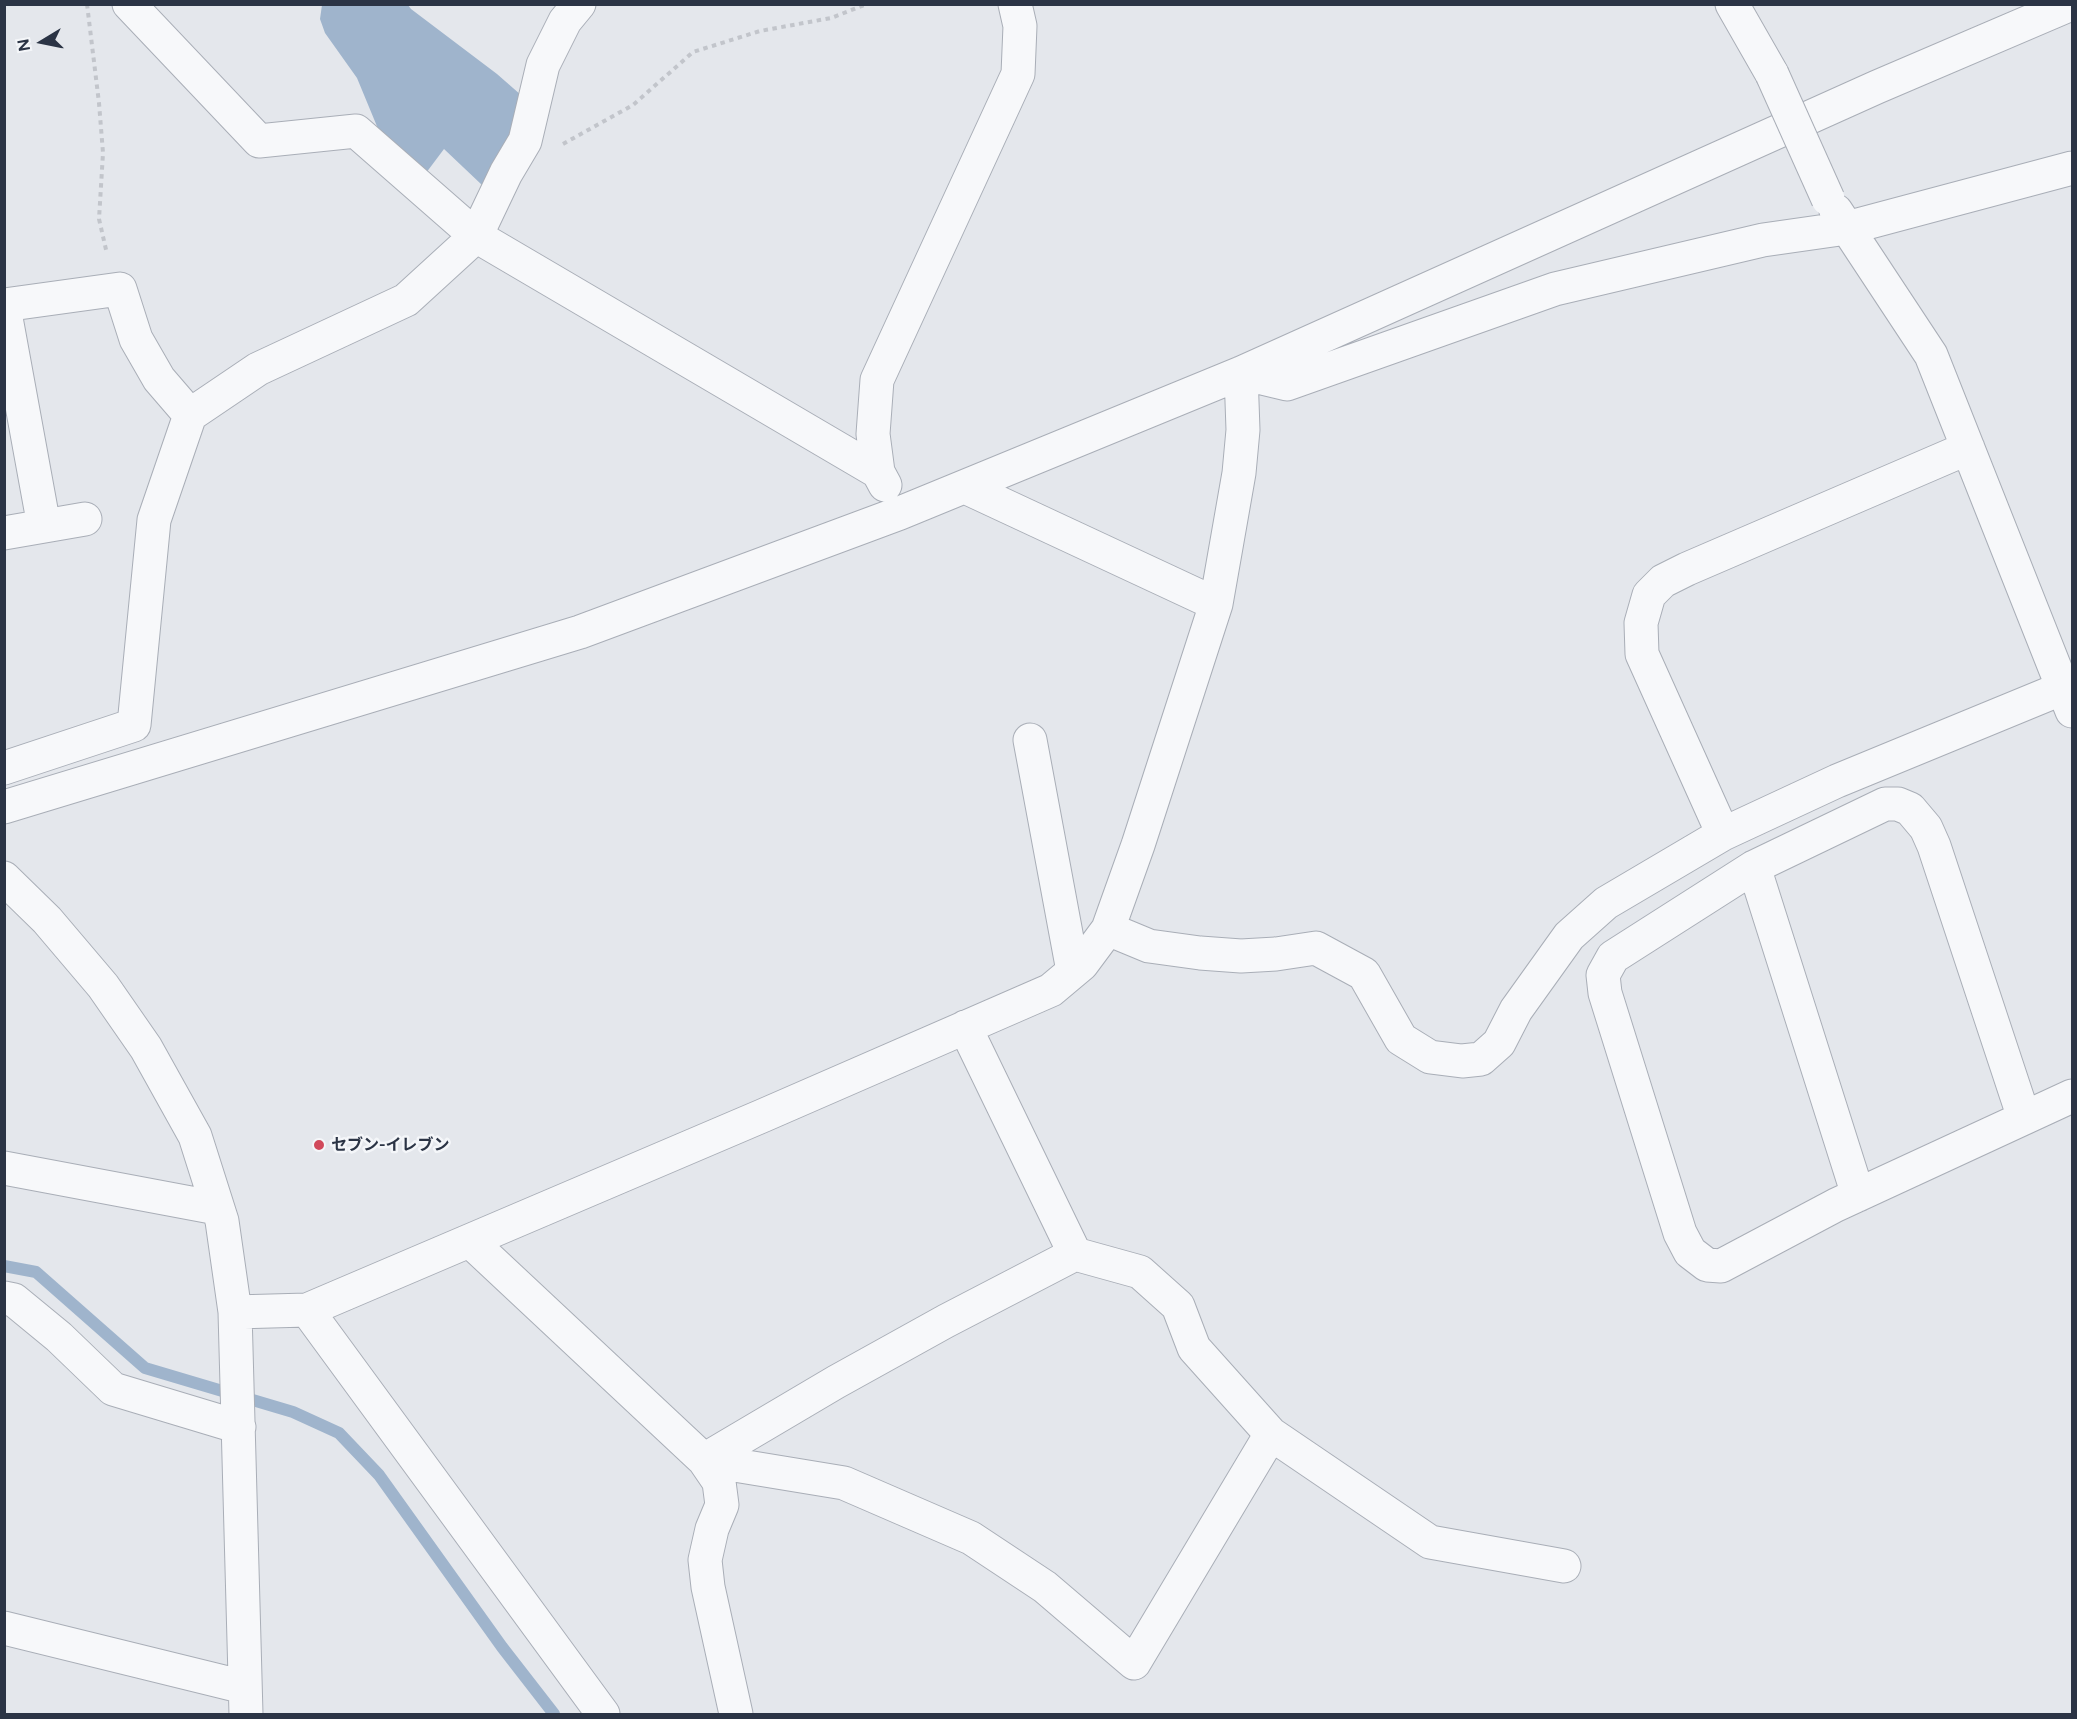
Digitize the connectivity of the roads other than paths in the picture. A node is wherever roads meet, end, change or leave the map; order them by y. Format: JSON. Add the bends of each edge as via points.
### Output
{"nodes":[{"id":1,"x":129,"y":4,"type":"edge"},
{"id":2,"x":579,"y":4,"type":"edge"},
{"id":3,"x":1015,"y":4,"type":"edge"},
{"id":4,"x":1732,"y":4,"type":"edge"},
{"id":5,"x":2072,"y":4,"type":"edge"},
{"id":6,"x":2073,"y":168,"type":"edge"},
{"id":7,"x":1847,"y":228,"type":"junction"},
{"id":8,"x":476,"y":236,"type":"junction"},
{"id":9,"x":4,"y":306,"type":"edge"},
{"id":10,"x":1241,"y":372,"type":"junction"},
{"id":11,"x":190,"y":416,"type":"junction"},
{"id":12,"x":1968,"y":448,"type":"junction"},
{"id":13,"x":878,"y":472,"type":"junction"},
{"id":14,"x":965,"y":487,"type":"junction"},
{"id":15,"x":900,"y":513,"type":"junction"},
{"id":16,"x":85,"y":519,"type":"dead end"},
{"id":17,"x":44,"y":526,"type":"junction"},
{"id":18,"x":4,"y":533,"type":"edge"},
{"id":19,"x":1216,"y":604,"type":"junction"},
{"id":20,"x":2070,"y":705,"type":"edge"},
{"id":21,"x":1030,"y":740,"type":"dead end"},
{"id":22,"x":4,"y":768,"type":"edge"},
{"id":23,"x":4,"y":807,"type":"edge"},
{"id":24,"x":1723,"y":834,"type":"junction"},
{"id":25,"x":1754,"y":867,"type":"junction"},
{"id":26,"x":4,"y":878,"type":"edge"},
{"id":27,"x":1108,"y":929,"type":"junction"},
{"id":28,"x":1072,"y":971,"type":"junction"},
{"id":29,"x":965,"y":1027,"type":"junction"},
{"id":30,"x":2073,"y":1096,"type":"edge"},
{"id":31,"x":2024,"y":1118,"type":"junction"},
{"id":32,"x":4,"y":1168,"type":"edge"},
{"id":33,"x":1858,"y":1195,"type":"junction"},
{"id":34,"x":217,"y":1208,"type":"junction"},
{"id":35,"x":471,"y":1241,"type":"junction"},
{"id":36,"x":1075,"y":1254,"type":"junction"},
{"id":37,"x":4,"y":1298,"type":"edge"},
{"id":38,"x":307,"y":1310,"type":"junction"},
{"id":39,"x":235,"y":1312,"type":"junction"},
{"id":40,"x":239,"y":1427,"type":"junction"},
{"id":41,"x":1271,"y":1434,"type":"junction"},
{"id":42,"x":704,"y":1460,"type":"junction"},
{"id":43,"x":1564,"y":1566,"type":"dead end"},
{"id":44,"x":4,"y":1628,"type":"edge"},
{"id":45,"x":245,"y":1701,"type":"edge"},
{"id":46,"x":603,"y":1714,"type":"edge"},
{"id":47,"x":736,"y":1714,"type":"edge"}],
"edges":[{"from":1,"to":8,"type":"street","via":[[259,141],[356,131]]},
{"from":2,"to":8,"type":"street","via":[[565,21],[543,65],[525,141]]},
{"from":3,"to":13,"type":"street","via":[[1020,26],[1018,74],[877,380],[873,434]]},
{"from":4,"to":7,"type":"street","bridge":true,"via":[[1772,74],[1828,199]]},
{"from":5,"to":10,"type":"street","via":[[1877,87]]},
{"from":6,"to":7,"type":"street"},
{"from":7,"to":10,"type":"street","via":[[1763,240],[1555,289],[1287,384]]},
{"from":7,"to":12,"type":"street","via":[[1931,355]]},
{"from":8,"to":11,"type":"street","via":[[406,300],[258,369]]},
{"from":8,"to":13,"type":"street"},
{"from":9,"to":11,"type":"street","via":[[120,289],[136,339],[159,379]]},
{"from":9,"to":17,"type":"street"},
{"from":10,"to":14,"type":"street"},
{"from":10,"to":19,"type":"street","via":[[1243,429],[1239,473]]},
{"from":11,"to":22,"type":"street","via":[[154,520],[134,725]]},
{"from":12,"to":20,"type":"street"},
{"from":12,"to":24,"type":"street","via":[[1663,580],[1649,595],[1641,623],[1642,654]]},
{"from":13,"to":15,"type":"street"},
{"from":14,"to":15,"type":"street"},
{"from":14,"to":19,"type":"street"},
{"from":15,"to":23,"type":"street","via":[[580,633]]},
{"from":16,"to":17,"type":"street"},
{"from":17,"to":18,"type":"street"},
{"from":19,"to":27,"type":"street"},
{"from":20,"to":24,"type":"street","via":[[1838,781]]},
{"from":21,"to":28,"type":"street"},
{"from":24,"to":27,"type":"street","via":[[1606,903],[1569,936],[1516,1010],[1499,1043],[1481,1059],[1430,1057],[1401,1039],[1364,974],[1316,948],[1240,956],[1200,953],[1149,946]]},
{"from":25,"to":31,"type":"street","via":[[1885,804],[1910,809],[1926,828],[1934,846]]},
{"from":25,"to":33,"type":"street"},
{"from":25,"to":33,"type":"street","via":[[1613,957],[1603,975],[1605,993],[1680,1233],[1690,1252],[1707,1265],[1720,1266]]},
{"from":26,"to":34,"type":"street","via":[[47,920],[103,986],[146,1048],[195,1136]]},
{"from":27,"to":28,"type":"street","via":[[1082,964]]},
{"from":28,"to":29,"type":"street","via":[[1051,990]]},
{"from":29,"to":35,"type":"street"},
{"from":29,"to":36,"type":"street"},
{"from":30,"to":31,"type":"street"},
{"from":31,"to":33,"type":"street"},
{"from":32,"to":34,"type":"street"},
{"from":34,"to":39,"type":"street"},
{"from":35,"to":38,"type":"street"},
{"from":35,"to":42,"type":"street"},
{"from":36,"to":41,"type":"street","via":[[1140,1272],[1178,1306],[1194,1348]]},
{"from":36,"to":42,"type":"street","via":[[856,1371]]},
{"from":37,"to":40,"type":"street","via":[[14,1300],[59,1336],[113,1389]]},
{"from":38,"to":39,"type":"street"},
{"from":38,"to":46,"type":"street"},
{"from":39,"to":40,"type":"street"},
{"from":40,"to":45,"type":"street"},
{"from":41,"to":42,"type":"street","via":[[1134,1663],[1045,1587],[970,1538],[844,1483]]},
{"from":41,"to":43,"type":"street","via":[[1430,1542]]},
{"from":42,"to":47,"type":"street","via":[[719,1482],[722,1505],[705,1560]]},
{"from":44,"to":45,"type":"street"}]}
